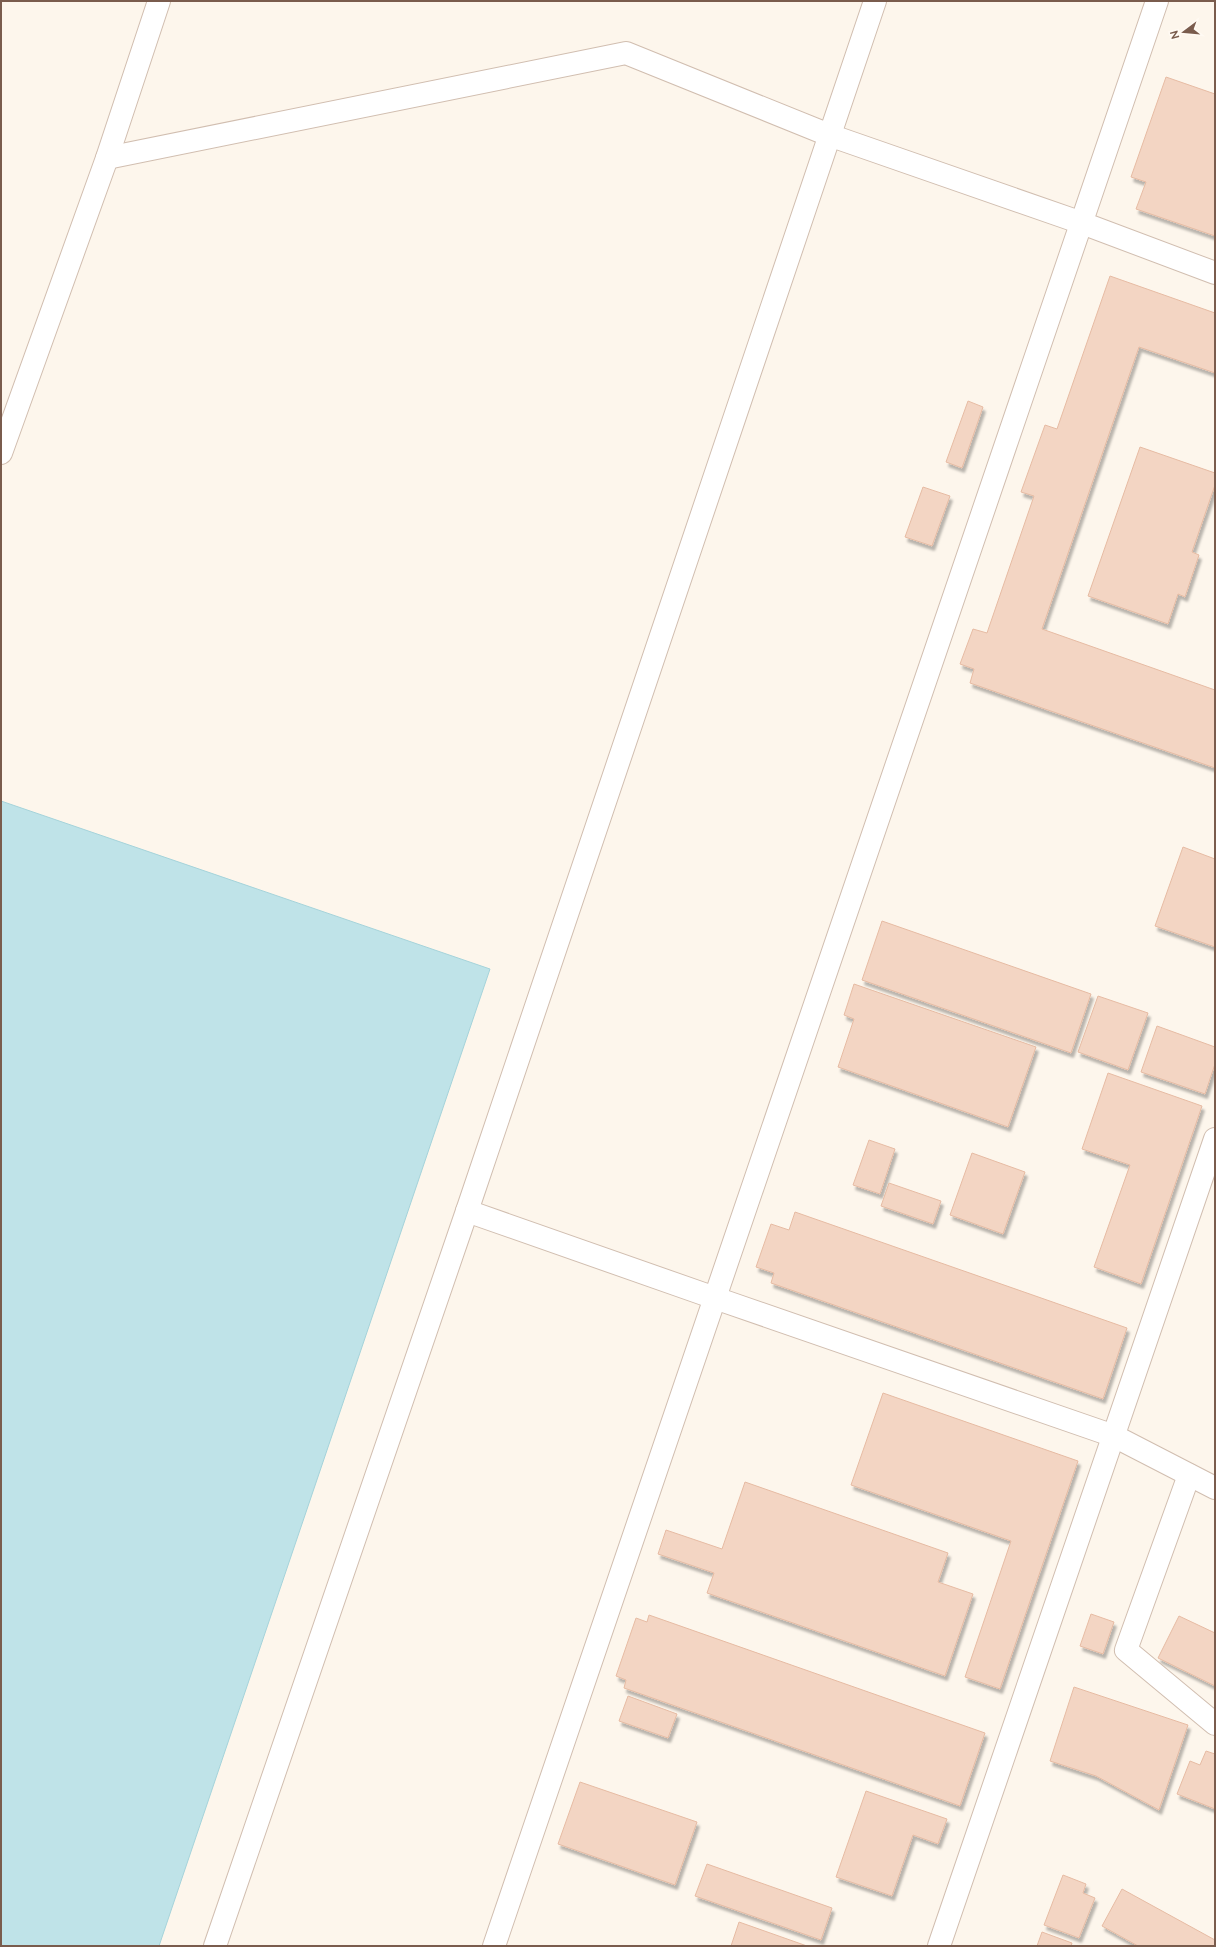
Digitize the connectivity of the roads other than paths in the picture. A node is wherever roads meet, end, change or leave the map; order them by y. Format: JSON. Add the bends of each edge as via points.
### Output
{"nodes":[{"id":1,"x":159,"y":1,"type":"edge"},
{"id":2,"x":875,"y":1,"type":"edge"},
{"id":3,"x":1158,"y":1,"type":"edge"},
{"id":4,"x":829,"y":135,"type":"junction"},
{"id":5,"x":107,"y":158,"type":"junction"},
{"id":6,"x":1082,"y":222,"type":"junction"},
{"id":7,"x":1215,"y":273,"type":"edge"},
{"id":8,"x":1,"y":453,"type":"edge"},
{"id":9,"x":1215,"y":1139,"type":"edge"},
{"id":10,"x":467,"y":1210,"type":"junction"},
{"id":11,"x":715,"y":1298,"type":"junction"},
{"id":12,"x":1114,"y":1436,"type":"junction"},
{"id":13,"x":1189,"y":1475,"type":"junction"},
{"id":14,"x":1215,"y":1488,"type":"edge"},
{"id":15,"x":1215,"y":1724,"type":"edge"},
{"id":16,"x":215,"y":1946,"type":"edge"},
{"id":17,"x":494,"y":1946,"type":"edge"},
{"id":18,"x":939,"y":1946,"type":"edge"}],
"edges":[{"from":1,"to":5,"type":"street"},
{"from":2,"to":4,"type":"street"},
{"from":3,"to":6,"type":"street"},
{"from":4,"to":5,"type":"street","via":[[626,52]]},
{"from":4,"to":6,"type":"street"},
{"from":4,"to":10,"type":"street"},
{"from":5,"to":8,"type":"street"},
{"from":6,"to":7,"type":"street"},
{"from":6,"to":11,"type":"street"},
{"from":9,"to":12,"type":"street"},
{"from":10,"to":11,"type":"street"},
{"from":10,"to":16,"type":"street"},
{"from":11,"to":12,"type":"street"},
{"from":11,"to":17,"type":"street"},
{"from":12,"to":13,"type":"street"},
{"from":12,"to":18,"type":"street"},
{"from":13,"to":14,"type":"street"},
{"from":13,"to":15,"type":"street","via":[[1126,1650]]}]}
